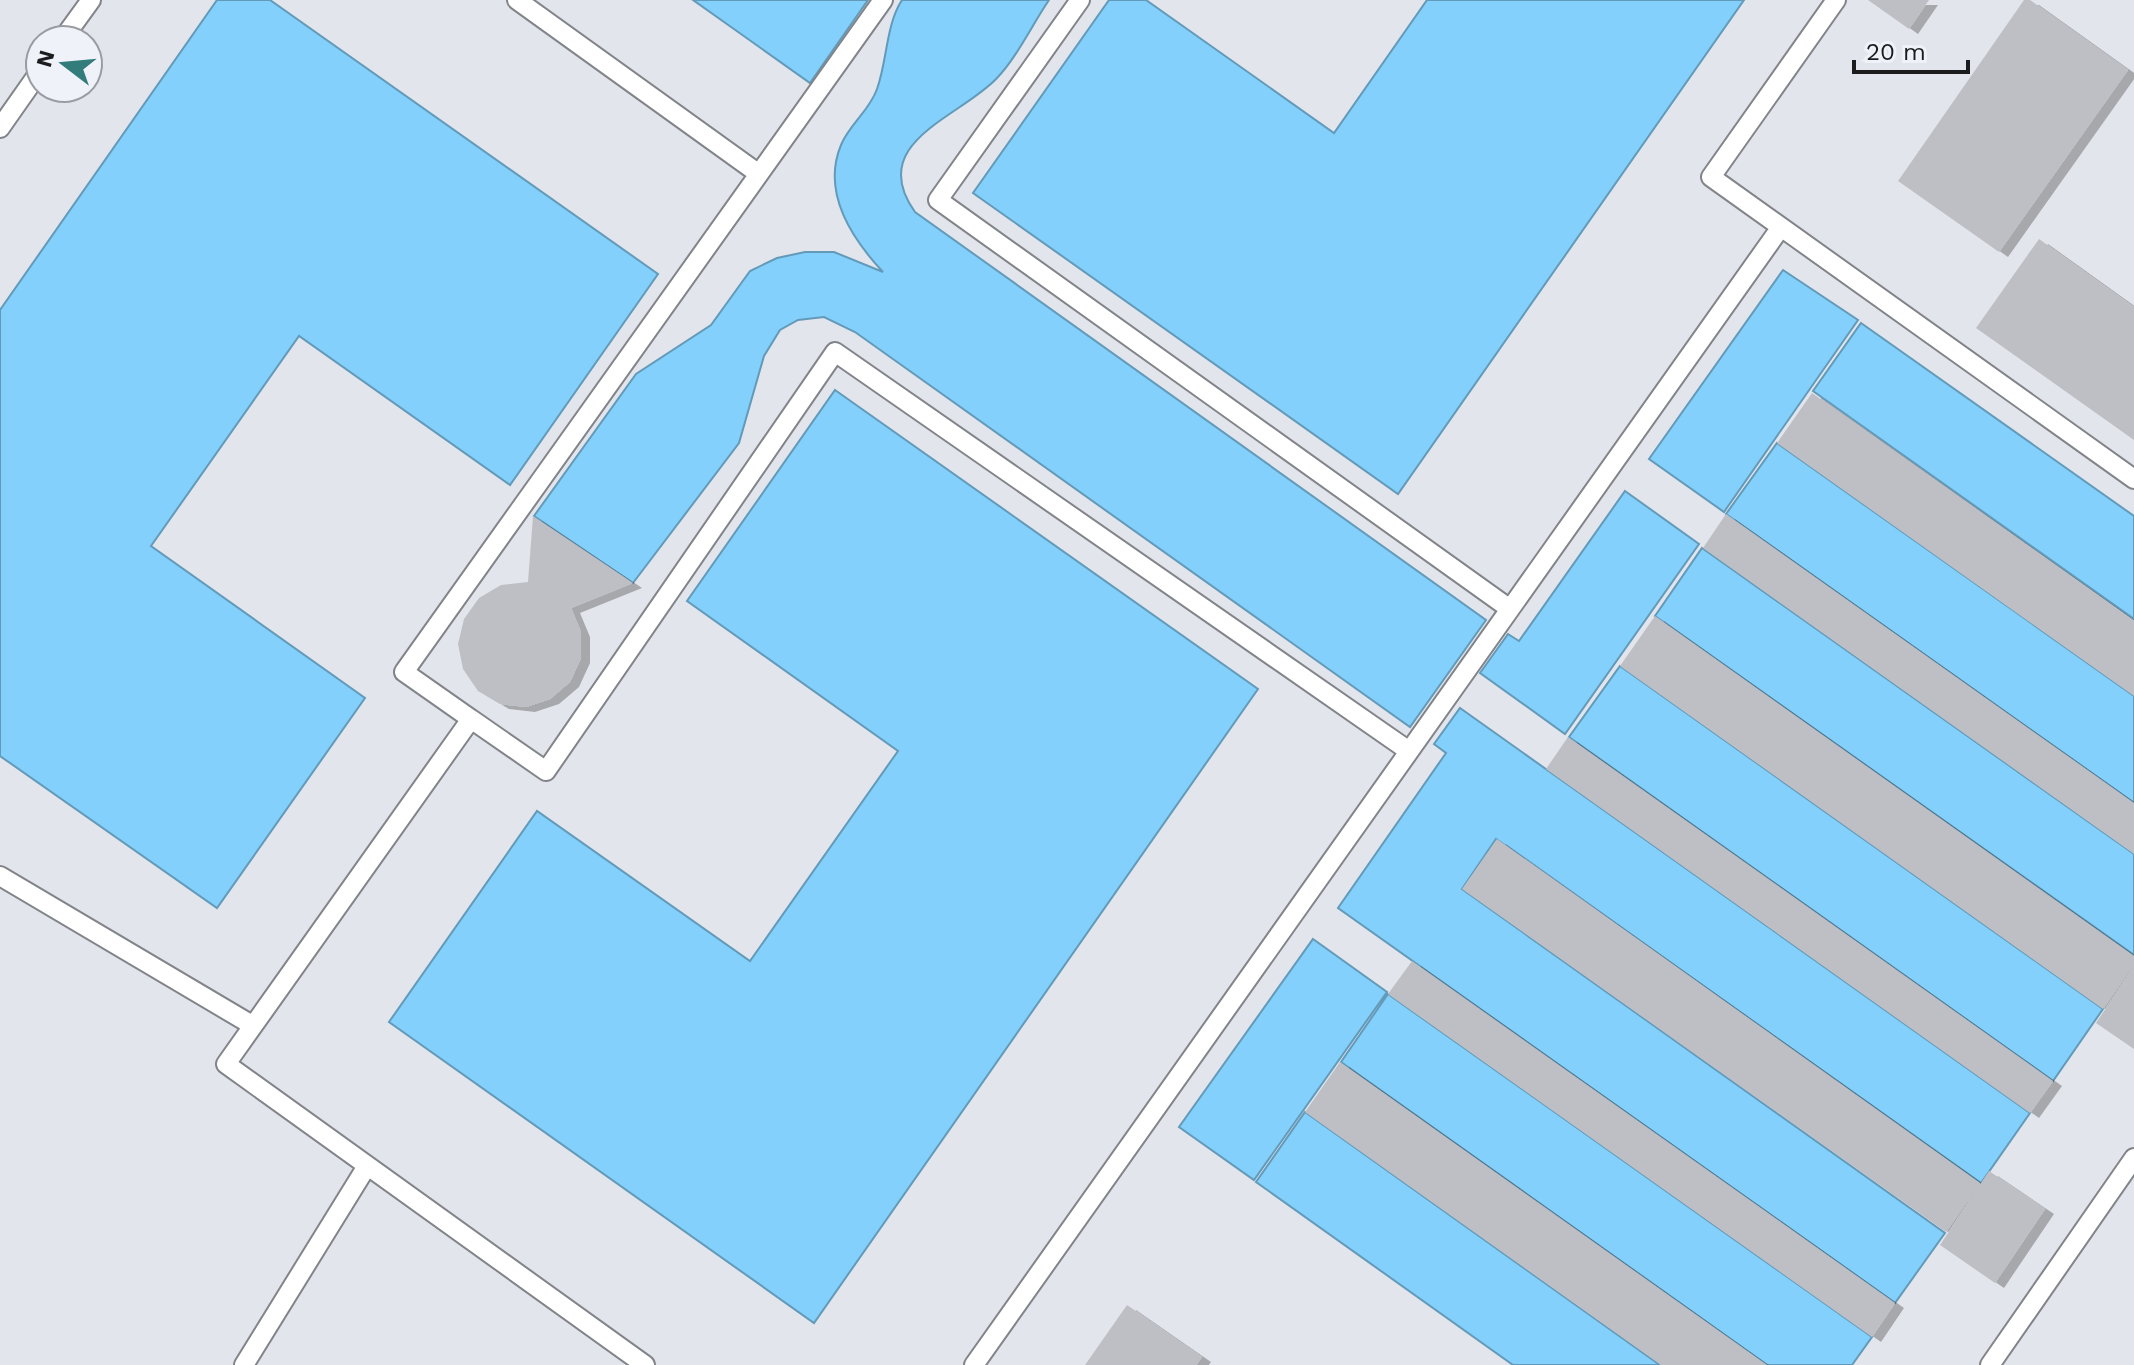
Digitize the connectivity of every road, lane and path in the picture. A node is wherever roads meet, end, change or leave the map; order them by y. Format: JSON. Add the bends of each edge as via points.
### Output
{"nodes":[{"id":1,"x":91,"y":0,"type":"edge"},
{"id":2,"x":517,"y":0,"type":"edge"},
{"id":3,"x":883,"y":0,"type":"edge"},
{"id":4,"x":1080,"y":0,"type":"edge"},
{"id":5,"x":1836,"y":0,"type":"edge"},
{"id":6,"x":74,"y":24,"type":"edge"},
{"id":7,"x":24,"y":94,"type":"edge"},
{"id":8,"x":0,"y":128,"type":"edge"},
{"id":9,"x":759,"y":174,"type":"junction"},
{"id":10,"x":1781,"y":227,"type":"junction"},
{"id":11,"x":2134,"y":479,"type":"edge"},
{"id":12,"x":1510,"y":609,"type":"junction"},
{"id":13,"x":471,"y":719,"type":"junction"},
{"id":14,"x":1409,"y":751,"type":"junction"},
{"id":15,"x":0,"y":876,"type":"edge"},
{"id":16,"x":252,"y":1025,"type":"junction"},
{"id":17,"x":2134,"y":1158,"type":"edge"},
{"id":18,"x":367,"y":1166,"type":"junction"},
{"id":19,"x":244,"y":1365,"type":"edge"},
{"id":20,"x":645,"y":1365,"type":"edge"},
{"id":21,"x":974,"y":1365,"type":"edge"},
{"id":22,"x":1990,"y":1365,"type":"edge"}],
"edges":[{"from":1,"to":6,"type":"lane"},
{"from":2,"to":9,"type":"lane"},
{"from":3,"to":9,"type":"lane"},
{"from":4,"to":12,"type":"lane","via":[[938,200]]},
{"from":5,"to":10,"type":"lane","via":[[1711,177]]},
{"from":7,"to":8,"type":"lane"},
{"from":9,"to":13,"type":"lane","via":[[404,672]]},
{"from":10,"to":11,"type":"lane"},
{"from":10,"to":12,"type":"lane"},
{"from":12,"to":14,"type":"lane"},
{"from":13,"to":14,"type":"lane","via":[[546,771],[835,352]]},
{"from":13,"to":16,"type":"lane"},
{"from":14,"to":21,"type":"lane"},
{"from":15,"to":16,"type":"lane"},
{"from":16,"to":18,"type":"lane","via":[[226,1064]]},
{"from":17,"to":22,"type":"lane"},
{"from":18,"to":19,"type":"lane"},
{"from":18,"to":20,"type":"lane"}]}
